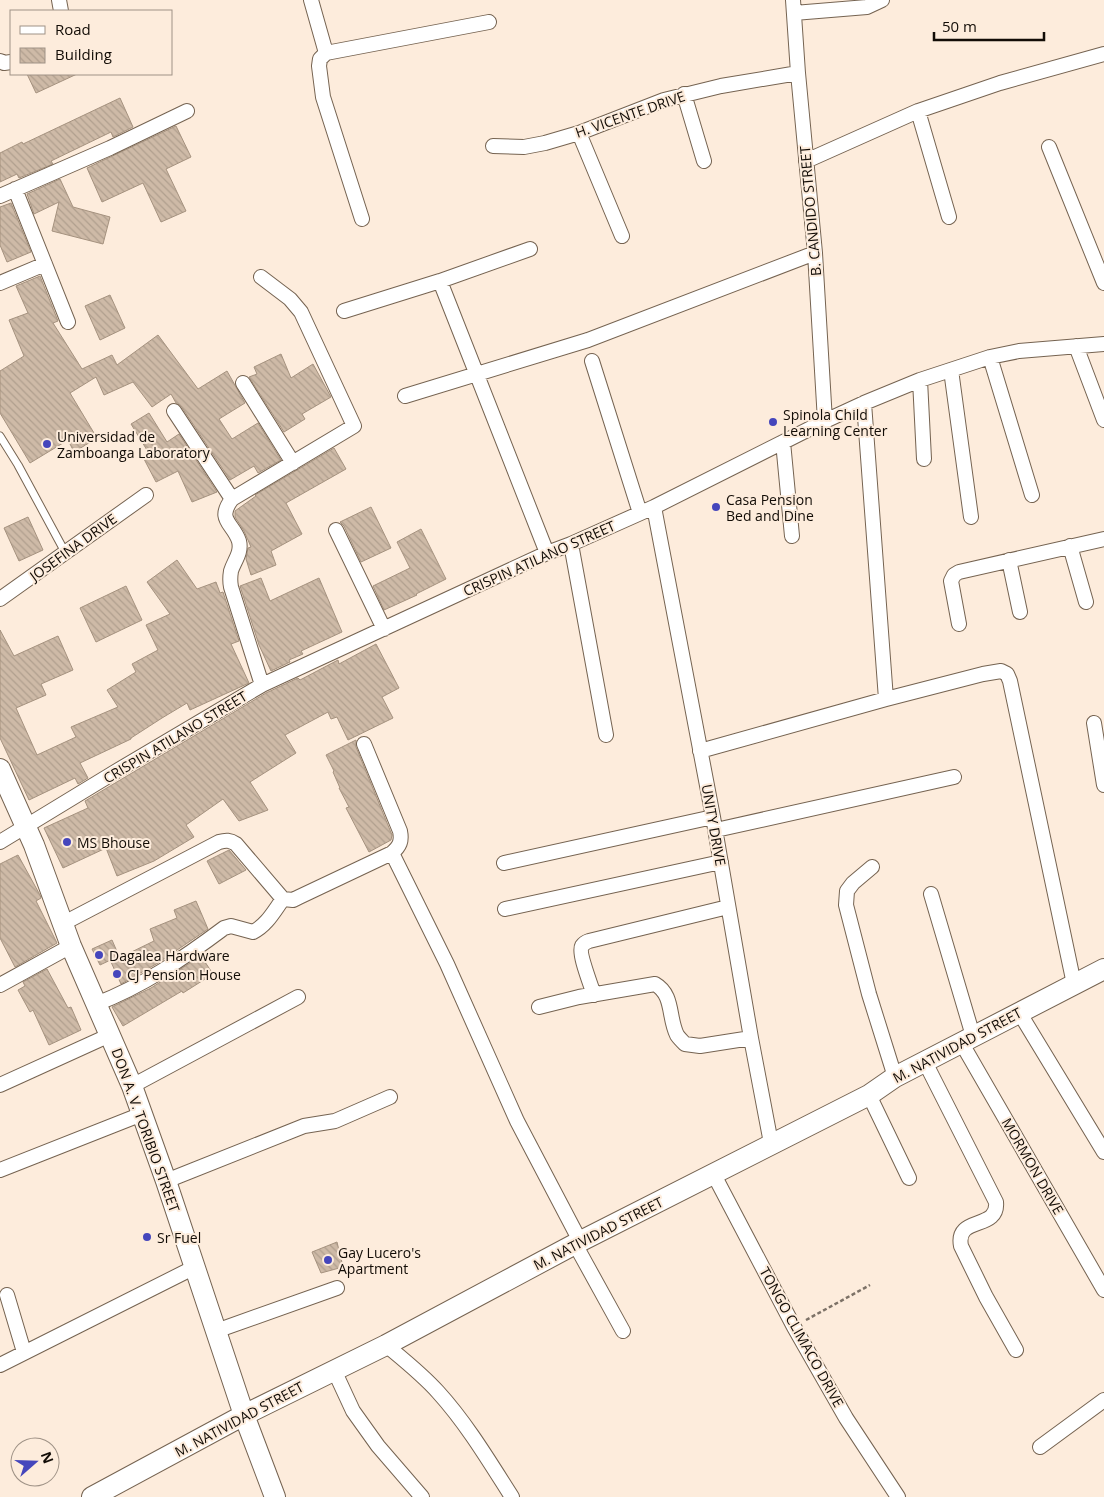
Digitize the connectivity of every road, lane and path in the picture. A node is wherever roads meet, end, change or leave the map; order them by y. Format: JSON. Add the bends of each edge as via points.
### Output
{"nodes":[{"id":1,"x":311,"y":0,"type":"edge"},
{"id":2,"x":882,"y":0,"type":"edge"},
{"id":3,"x":793,"y":7,"type":"edge"},
{"id":4,"x":489,"y":22,"type":"dead end"},
{"id":5,"x":326,"y":53,"type":"junction"},
{"id":6,"x":1104,"y":54,"type":"edge"},
{"id":7,"x":798,"y":73,"type":"junction"},
{"id":8,"x":684,"y":94,"type":"junction"},
{"id":9,"x":187,"y":111,"type":"dead end"},
{"id":10,"x":918,"y":111,"type":"junction"},
{"id":11,"x":579,"y":133,"type":"junction"},
{"id":12,"x":492,"y":146,"type":"dead end"},
{"id":13,"x":1049,"y":147,"type":"dead end"},
{"id":14,"x":704,"y":161,"type":"dead end"},
{"id":15,"x":806,"y":161,"type":"junction"},
{"id":16,"x":14,"y":189,"type":"junction"},
{"id":17,"x":0,"y":196,"type":"edge"},
{"id":18,"x":949,"y":217,"type":"dead end"},
{"id":19,"x":362,"y":220,"type":"dead end"},
{"id":20,"x":622,"y":236,"type":"dead end"},
{"id":21,"x":530,"y":249,"type":"dead end"},
{"id":22,"x":815,"y":253,"type":"junction"},
{"id":23,"x":45,"y":264,"type":"junction"},
{"id":24,"x":261,"y":277,"type":"dead end"},
{"id":25,"x":440,"y":281,"type":"junction"},
{"id":26,"x":0,"y":283,"type":"edge"},
{"id":27,"x":1104,"y":283,"type":"edge"},
{"id":28,"x":344,"y":311,"type":"dead end"},
{"id":29,"x":68,"y":322,"type":"dead end"},
{"id":30,"x":1104,"y":344,"type":"edge"},
{"id":31,"x":1076,"y":346,"type":"junction"},
{"id":32,"x":990,"y":356,"type":"junction"},
{"id":33,"x":592,"y":362,"type":"dead end"},
{"id":34,"x":951,"y":370,"type":"junction"},
{"id":35,"x":477,"y":374,"type":"junction"},
{"id":36,"x":920,"y":380,"type":"junction"},
{"id":37,"x":243,"y":383,"type":"dead end"},
{"id":38,"x":1098,"y":391,"type":"edge"},
{"id":39,"x":405,"y":396,"type":"dead end"},
{"id":40,"x":864,"y":403,"type":"junction"},
{"id":41,"x":174,"y":411,"type":"dead end"},
{"id":42,"x":1104,"y":420,"type":"edge"},
{"id":43,"x":825,"y":421,"type":"junction"},
{"id":44,"x":0,"y":436,"type":"edge"},
{"id":45,"x":783,"y":442,"type":"junction"},
{"id":46,"x":924,"y":459,"type":"dead end"},
{"id":47,"x":293,"y":463,"type":"junction"},
{"id":48,"x":1032,"y":494,"type":"dead end"},
{"id":49,"x":146,"y":495,"type":"dead end"},
{"id":50,"x":232,"y":499,"type":"junction"},
{"id":51,"x":654,"y":507,"type":"junction"},
{"id":52,"x":640,"y":512,"type":"junction"},
{"id":53,"x":971,"y":517,"type":"dead end"},
{"id":54,"x":336,"y":530,"type":"dead end"},
{"id":55,"x":792,"y":536,"type":"dead end"},
{"id":56,"x":1104,"y":539,"type":"edge"},
{"id":57,"x":571,"y":544,"type":"junction"},
{"id":58,"x":1070,"y":546,"type":"junction"},
{"id":59,"x":65,"y":552,"type":"junction"},
{"id":60,"x":547,"y":553,"type":"junction"},
{"id":61,"x":1009,"y":560,"type":"junction"},
{"id":62,"x":0,"y":599,"type":"edge"},
{"id":63,"x":1086,"y":602,"type":"dead end"},
{"id":64,"x":1020,"y":612,"type":"dead end"},
{"id":65,"x":959,"y":624,"type":"dead end"},
{"id":66,"x":384,"y":629,"type":"junction"},
{"id":67,"x":262,"y":685,"type":"junction"},
{"id":68,"x":886,"y":699,"type":"junction"},
{"id":69,"x":1094,"y":723,"type":"dead end"},
{"id":70,"x":606,"y":735,"type":"dead end"},
{"id":71,"x":364,"y":744,"type":"dead end"},
{"id":72,"x":700,"y":751,"type":"junction"},
{"id":73,"x":0,"y":769,"type":"edge"},
{"id":74,"x":954,"y":777,"type":"dead end"},
{"id":75,"x":1104,"y":785,"type":"edge"},
{"id":76,"x":714,"y":824,"type":"junction"},
{"id":77,"x":26,"y":826,"type":"junction"},
{"id":78,"x":0,"y":842,"type":"edge"},
{"id":79,"x":392,"y":853,"type":"junction"},
{"id":80,"x":721,"y":862,"type":"junction"},
{"id":81,"x":504,"y":863,"type":"dead end"},
{"id":82,"x":872,"y":867,"type":"dead end"},
{"id":83,"x":931,"y":894,"type":"dead end"},
{"id":84,"x":283,"y":899,"type":"junction"},
{"id":85,"x":728,"y":907,"type":"junction"},
{"id":86,"x":505,"y":909,"type":"dead end"},
{"id":87,"x":62,"y":924,"type":"junction"},
{"id":88,"x":71,"y":946,"type":"junction"},
{"id":89,"x":1104,"y":968,"type":"edge"},
{"id":90,"x":1074,"y":984,"type":"junction"},
{"id":91,"x":0,"y":985,"type":"edge"},
{"id":92,"x":594,"y":995,"type":"junction"},
{"id":93,"x":298,"y":997,"type":"dead end"},
{"id":94,"x":96,"y":1004,"type":"junction"},
{"id":95,"x":539,"y":1006,"type":"dead end"},
{"id":96,"x":1019,"y":1012,"type":"junction"},
{"id":97,"x":110,"y":1035,"type":"junction"},
{"id":98,"x":751,"y":1038,"type":"junction"},
{"id":99,"x":967,"y":1039,"type":"junction"},
{"id":100,"x":925,"y":1062,"type":"junction"},
{"id":101,"x":895,"y":1077,"type":"junction"},
{"id":102,"x":0,"y":1085,"type":"edge"},
{"id":103,"x":132,"y":1086,"type":"junction"},
{"id":104,"x":869,"y":1095,"type":"junction"},
{"id":105,"x":390,"y":1097,"type":"dead end"},
{"id":106,"x":142,"y":1114,"type":"junction"},
{"id":107,"x":771,"y":1143,"type":"junction"},
{"id":108,"x":1104,"y":1152,"type":"edge"},
{"id":109,"x":0,"y":1170,"type":"edge"},
{"id":110,"x":713,"y":1174,"type":"junction"},
{"id":111,"x":908,"y":1178,"type":"dead end"},
{"id":112,"x":166,"y":1181,"type":"junction"},
{"id":113,"x":577,"y":1242,"type":"junction"},
{"id":114,"x":195,"y":1267,"type":"junction"},
{"id":115,"x":870,"y":1285,"type":"dead end"},
{"id":116,"x":337,"y":1288,"type":"dead end"},
{"id":117,"x":1104,"y":1290,"type":"edge"},
{"id":118,"x":7,"y":1295,"type":"dead end"},
{"id":119,"x":794,"y":1327,"type":"junction"},
{"id":120,"x":216,"y":1331,"type":"junction"},
{"id":121,"x":623,"y":1331,"type":"dead end"},
{"id":122,"x":386,"y":1345,"type":"junction"},
{"id":123,"x":1016,"y":1350,"type":"dead end"},
{"id":124,"x":24,"y":1352,"type":"junction"},
{"id":125,"x":0,"y":1364,"type":"edge"},
{"id":126,"x":334,"y":1370,"type":"junction"},
{"id":127,"x":1104,"y":1400,"type":"edge"},
{"id":128,"x":244,"y":1415,"type":"junction"},
{"id":129,"x":1040,"y":1447,"type":"dead end"},
{"id":130,"x":92,"y":1497,"type":"edge"},
{"id":131,"x":275,"y":1497,"type":"edge"},
{"id":132,"x":422,"y":1497,"type":"edge"},
{"id":133,"x":512,"y":1497,"type":"edge"},
{"id":134,"x":898,"y":1497,"type":"edge"}],
"edges":[{"from":1,"to":5,"type":"street"},
{"from":2,"to":3,"type":"street","via":[[867,7]]},
{"from":3,"to":7,"type":"street","name":"B. CANDIDO STREET"},
{"from":4,"to":5,"type":"street"},
{"from":5,"to":19,"type":"street","via":[[319,66],[324,97]]},
{"from":6,"to":10,"type":"street"},
{"from":7,"to":8,"type":"street","name":"H. VICENTE DRIVE"},
{"from":7,"to":15,"type":"street","name":"B. CANDIDO STREET"},
{"from":8,"to":11,"type":"street","name":"H. VICENTE DRIVE"},
{"from":8,"to":14,"type":"street"},
{"from":9,"to":16,"type":"street"},
{"from":10,"to":15,"type":"street"},
{"from":10,"to":18,"type":"street"},
{"from":11,"to":12,"type":"street","name":"H. VICENTE DRIVE","via":[[524,147]]},
{"from":11,"to":20,"type":"street"},
{"from":13,"to":27,"type":"street"},
{"from":15,"to":22,"type":"street","name":"B. CANDIDO STREET"},
{"from":16,"to":17,"type":"street"},
{"from":16,"to":23,"type":"street"},
{"from":21,"to":25,"type":"street"},
{"from":22,"to":35,"type":"street","via":[[588,340]]},
{"from":22,"to":43,"type":"street","name":"B. CANDIDO STREET"},
{"from":23,"to":26,"type":"street"},
{"from":23,"to":29,"type":"street"},
{"from":24,"to":47,"type":"street","via":[[290,299],[300,312],[354,426]]},
{"from":25,"to":28,"type":"street"},
{"from":25,"to":35,"type":"street"},
{"from":30,"to":31,"type":"street","name":"CRISPIN ATILANO STREET"},
{"from":31,"to":32,"type":"street","name":"CRISPIN ATILANO STREET"},
{"from":31,"to":38,"type":"street"},
{"from":32,"to":34,"type":"street","name":"CRISPIN ATILANO STREET"},
{"from":32,"to":48,"type":"street"},
{"from":33,"to":52,"type":"street"},
{"from":34,"to":36,"type":"street","name":"CRISPIN ATILANO STREET"},
{"from":34,"to":53,"type":"street"},
{"from":35,"to":39,"type":"street"},
{"from":35,"to":60,"type":"street"},
{"from":36,"to":40,"type":"street","name":"CRISPIN ATILANO STREET"},
{"from":36,"to":46,"type":"street"},
{"from":37,"to":47,"type":"street"},
{"from":38,"to":42,"type":"street"},
{"from":40,"to":43,"type":"street","name":"CRISPIN ATILANO STREET"},
{"from":40,"to":68,"type":"street"},
{"from":41,"to":50,"type":"street"},
{"from":43,"to":45,"type":"street","name":"CRISPIN ATILANO STREET"},
{"from":44,"to":59,"type":"lane"},
{"from":45,"to":51,"type":"street","name":"CRISPIN ATILANO STREET"},
{"from":45,"to":55,"type":"street"},
{"from":47,"to":50,"type":"street"},
{"from":49,"to":59,"type":"street","name":"JOSEFINA DRIVE"},
{"from":50,"to":67,"type":"street","via":[[225,517],[239,542],[239,554],[230,576],[231,587]]},
{"from":51,"to":52,"type":"street","name":"CRISPIN ATILANO STREET"},
{"from":51,"to":72,"type":"street","name":"UNITY DRIVE"},
{"from":52,"to":57,"type":"street","name":"CRISPIN ATILANO STREET"},
{"from":54,"to":66,"type":"street"},
{"from":56,"to":58,"type":"street"},
{"from":57,"to":60,"type":"street","name":"CRISPIN ATILANO STREET"},
{"from":57,"to":70,"type":"street"},
{"from":58,"to":61,"type":"street"},
{"from":58,"to":63,"type":"street"},
{"from":59,"to":62,"type":"street","name":"JOSEFINA DRIVE"},
{"from":60,"to":66,"type":"street","name":"CRISPIN ATILANO STREET"},
{"from":61,"to":64,"type":"street"},
{"from":61,"to":65,"type":"street","via":[[954,575],[951,581]]},
{"from":66,"to":67,"type":"street","name":"CRISPIN ATILANO STREET"},
{"from":67,"to":77,"type":"street","name":"CRISPIN ATILANO STREET"},
{"from":68,"to":72,"type":"street"},
{"from":68,"to":90,"type":"street","via":[[1001,670],[1007,674]]},
{"from":69,"to":75,"type":"street"},
{"from":71,"to":79,"type":"street","via":[[400,830],[399,847]]},
{"from":72,"to":76,"type":"street","name":"UNITY DRIVE"},
{"from":73,"to":77,"type":"street","name":"DON A. V. TORIBIO STREET"},
{"from":74,"to":76,"type":"street"},
{"from":76,"to":80,"type":"street","name":"UNITY DRIVE"},
{"from":76,"to":81,"type":"street"},
{"from":77,"to":78,"type":"street","name":"CRISPIN ATILANO STREET"},
{"from":77,"to":87,"type":"street","name":"DON A. V. TORIBIO STREET"},
{"from":79,"to":84,"type":"street","via":[[293,900]]},
{"from":79,"to":113,"type":"street"},
{"from":80,"to":85,"type":"street","name":"UNITY DRIVE"},
{"from":80,"to":86,"type":"street"},
{"from":82,"to":101,"type":"street","via":[[847,891],[846,905]]},
{"from":83,"to":99,"type":"street","name":"MORMON DRIVE"},
{"from":84,"to":87,"type":"street","via":[[236,844],[226,840]]},
{"from":84,"to":94,"type":"street","via":[[264,924],[253,932],[231,926],[224,928],[170,966]]},
{"from":85,"to":92,"type":"street","via":[[584,943],[582,956]]},
{"from":85,"to":98,"type":"street","name":"UNITY DRIVE"},
{"from":87,"to":88,"type":"street","name":"DON A. V. TORIBIO STREET"},
{"from":88,"to":91,"type":"street"},
{"from":88,"to":94,"type":"street","name":"DON A. V. TORIBIO STREET"},
{"from":89,"to":90,"type":"street","name":"M. NATIVIDAD STREET"},
{"from":90,"to":96,"type":"street","name":"M. NATIVIDAD STREET"},
{"from":92,"to":95,"type":"street"},
{"from":92,"to":98,"type":"street","via":[[655,984],[665,992],[673,1026],[685,1044],[700,1046]]},
{"from":93,"to":103,"type":"street"},
{"from":94,"to":97,"type":"street","name":"DON A. V. TORIBIO STREET"},
{"from":96,"to":99,"type":"street","name":"M. NATIVIDAD STREET"},
{"from":96,"to":108,"type":"street"},
{"from":97,"to":102,"type":"street"},
{"from":97,"to":103,"type":"street","name":"DON A. V. TORIBIO STREET"},
{"from":98,"to":107,"type":"street","name":"UNITY DRIVE"},
{"from":99,"to":100,"type":"street","name":"M. NATIVIDAD STREET"},
{"from":99,"to":117,"type":"street","name":"MORMON DRIVE"},
{"from":100,"to":101,"type":"street","name":"M. NATIVIDAD STREET"},
{"from":100,"to":123,"type":"street","via":[[996,1202],[996,1212],[966,1229],[960,1239],[986,1297]]},
{"from":101,"to":104,"type":"street","name":"M. NATIVIDAD STREET"},
{"from":103,"to":106,"type":"street","name":"DON A. V. TORIBIO STREET"},
{"from":104,"to":107,"type":"street","name":"M. NATIVIDAD STREET"},
{"from":104,"to":111,"type":"street"},
{"from":105,"to":112,"type":"street","via":[[335,1121],[304,1126]]},
{"from":106,"to":109,"type":"street"},
{"from":106,"to":112,"type":"street","name":"DON A. V. TORIBIO STREET"},
{"from":107,"to":110,"type":"street","name":"M. NATIVIDAD STREET"},
{"from":110,"to":113,"type":"street","name":"M. NATIVIDAD STREET"},
{"from":110,"to":119,"type":"street","name":"TONGO CLIMACO DRIVE"},
{"from":112,"to":114,"type":"street","name":"DON A. V. TORIBIO STREET"},
{"from":113,"to":121,"type":"street"},
{"from":113,"to":122,"type":"street","name":"M. NATIVIDAD STREET"},
{"from":114,"to":120,"type":"street","name":"DON A. V. TORIBIO STREET"},
{"from":114,"to":124,"type":"street"},
{"from":115,"to":119,"type":"path"},
{"from":116,"to":120,"type":"street"},
{"from":118,"to":124,"type":"street"},
{"from":119,"to":134,"type":"street","name":"TONGO CLIMACO DRIVE","via":[[846,1418]]},
{"from":120,"to":128,"type":"street","name":"DON A. V. TORIBIO STREET"},
{"from":122,"to":126,"type":"street","name":"M. NATIVIDAD STREET"},
{"from":122,"to":133,"type":"street","via":[[437,1391],[454,1411]]},
{"from":124,"to":125,"type":"street"},
{"from":126,"to":128,"type":"street","name":"M. NATIVIDAD STREET"},
{"from":126,"to":132,"type":"street","via":[[353,1411]]},
{"from":127,"to":129,"type":"street"},
{"from":128,"to":130,"type":"street","name":"M. NATIVIDAD STREET"},
{"from":128,"to":131,"type":"street","name":"DON A. V. TORIBIO STREET"}]}
